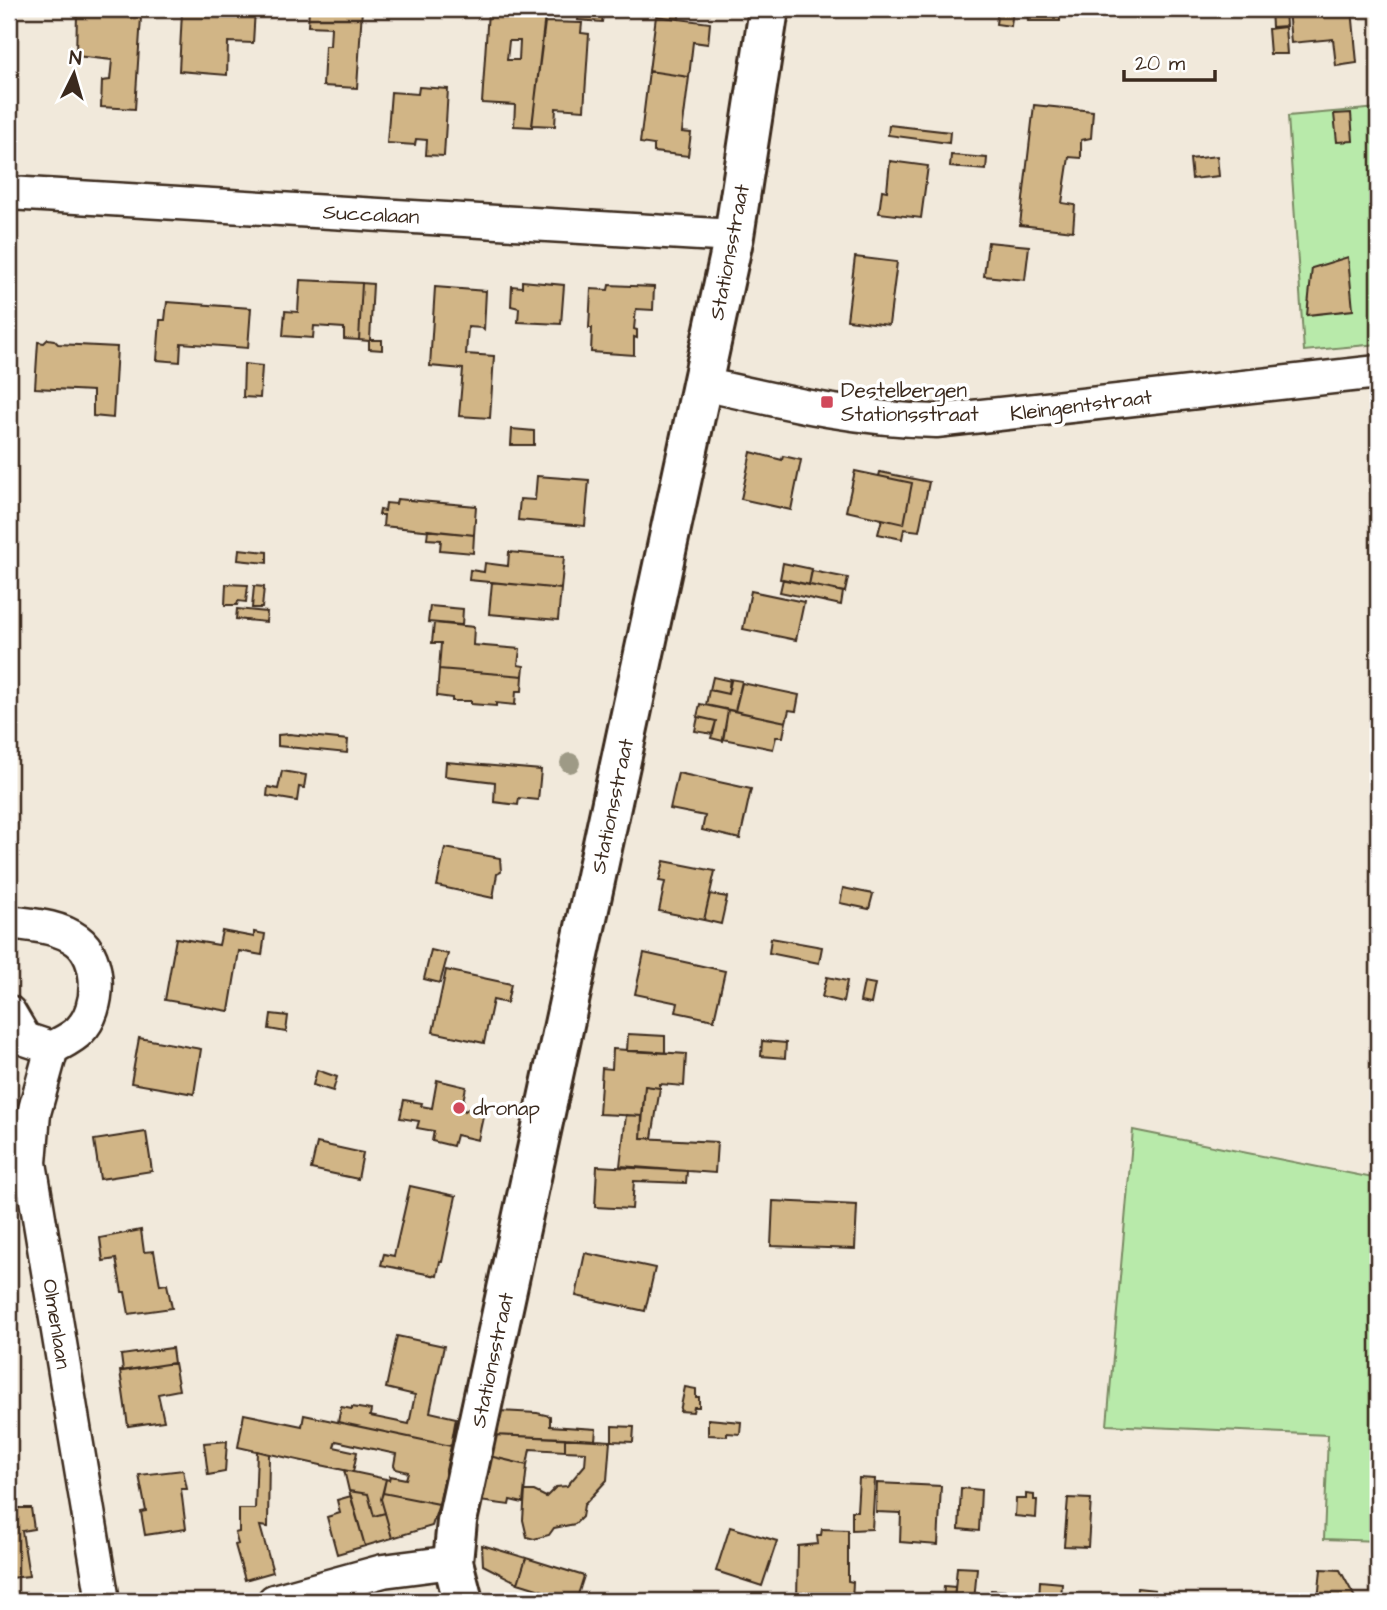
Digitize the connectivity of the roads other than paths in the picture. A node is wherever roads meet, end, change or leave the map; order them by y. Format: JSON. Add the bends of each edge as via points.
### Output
{"nodes":[{"id":1,"x":769,"y":9,"type":"edge"},
{"id":2,"x":9,"y":193,"type":"edge"},
{"id":3,"x":734,"y":236,"type":"junction"},
{"id":4,"x":1378,"y":372,"type":"edge"},
{"id":5,"x":703,"y":384,"type":"junction"},
{"id":6,"x":9,"y":922,"type":"edge"},
{"id":7,"x":9,"y":1012,"type":"edge"},
{"id":8,"x":52,"y":1048,"type":"junction"},
{"id":9,"x":453,"y":1562,"type":"junction"},
{"id":10,"x":103,"y":1601,"type":"edge"},
{"id":11,"x":274,"y":1601,"type":"edge"},
{"id":12,"x":463,"y":1601,"type":"edge"}],
"edges":[{"from":1,"to":3,"type":"street","name":"Stationsstraat"},
{"from":2,"to":3,"type":"street","name":"Succalaan"},
{"from":3,"to":5,"type":"street","name":"Stationsstraat"},
{"from":4,"to":5,"type":"street","name":"Kleingentstraat","via":[[936,421],[826,411]]},
{"from":5,"to":9,"type":"street","name":"Stationsstraat","via":[[457,1521]]},
{"from":6,"to":8,"type":"street","via":[[60,930],[88,949],[95,975],[89,1018],[79,1032]]},
{"from":7,"to":8,"type":"street","via":[[25,1039]]},
{"from":8,"to":10,"type":"street","name":"Olmenlaan","via":[[34,1113],[30,1163]]},
{"from":9,"to":11,"type":"street","via":[[383,1571]]},
{"from":9,"to":12,"type":"street","name":"Stationsstraat"}]}
